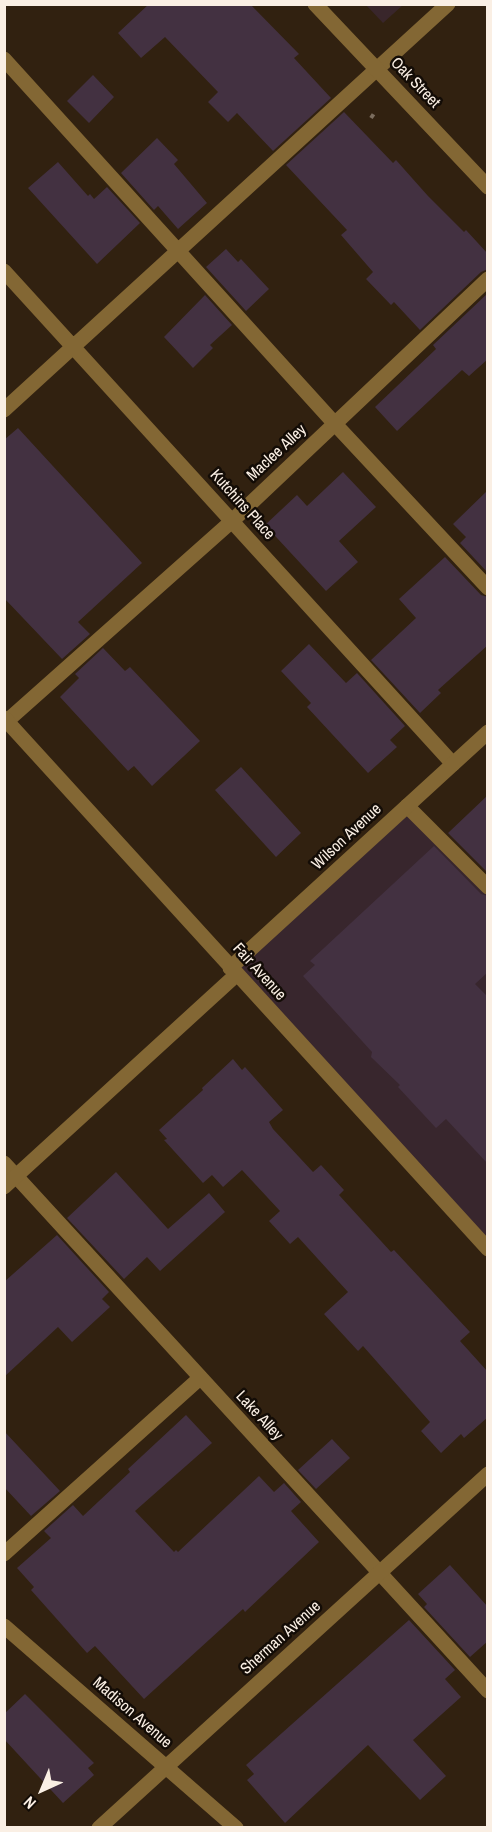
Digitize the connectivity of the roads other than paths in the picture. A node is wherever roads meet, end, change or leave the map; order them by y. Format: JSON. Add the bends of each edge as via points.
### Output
{"nodes":[{"id":1,"x":315,"y":4,"type":"edge"},
{"id":2,"x":448,"y":4,"type":"edge"},
{"id":3,"x":4,"y":60,"type":"edge"},
{"id":4,"x":376,"y":69,"type":"junction"},
{"id":5,"x":488,"y":187,"type":"edge"},
{"id":6,"x":179,"y":251,"type":"junction"},
{"id":7,"x":4,"y":271,"type":"edge"},
{"id":8,"x":488,"y":279,"type":"edge"},
{"id":9,"x":74,"y":347,"type":"junction"},
{"id":10,"x":4,"y":410,"type":"edge"},
{"id":11,"x":335,"y":424,"type":"junction"},
{"id":12,"x":232,"y":521,"type":"junction"},
{"id":13,"x":488,"y":588,"type":"edge"},
{"id":14,"x":6,"y":719,"type":"edge"},
{"id":15,"x":488,"y":732,"type":"edge"},
{"id":16,"x":453,"y":764,"type":"junction"},
{"id":17,"x":407,"y":806,"type":"junction"},
{"id":18,"x":488,"y":887,"type":"edge"},
{"id":19,"x":233,"y":971,"type":"junction"},
{"id":20,"x":4,"y":1164,"type":"edge"},
{"id":21,"x":16,"y":1176,"type":"junction"},
{"id":22,"x":4,"y":1187,"type":"edge"},
{"id":23,"x":488,"y":1249,"type":"edge"},
{"id":24,"x":200,"y":1378,"type":"junction"},
{"id":25,"x":488,"y":1474,"type":"edge"},
{"id":26,"x":4,"y":1554,"type":"edge"},
{"id":27,"x":379,"y":1573,"type":"junction"},
{"id":28,"x":4,"y":1626,"type":"edge"},
{"id":29,"x":488,"y":1692,"type":"edge"},
{"id":30,"x":166,"y":1766,"type":"junction"},
{"id":31,"x":99,"y":1827,"type":"edge"},
{"id":32,"x":236,"y":1827,"type":"edge"}],
"edges":[{"from":1,"to":4,"type":"street","name":"Oak Street"},
{"from":2,"to":4,"type":"street"},
{"from":3,"to":6,"type":"street"},
{"from":4,"to":5,"type":"street","name":"Oak Street"},
{"from":4,"to":6,"type":"street"},
{"from":6,"to":9,"type":"street"},
{"from":6,"to":11,"type":"street"},
{"from":7,"to":9,"type":"street","name":"Kutchins Place"},
{"from":8,"to":11,"type":"street","name":"Maclee Alley"},
{"from":9,"to":10,"type":"street"},
{"from":9,"to":12,"type":"street","name":"Kutchins Place"},
{"from":11,"to":12,"type":"street","name":"Maclee Alley"},
{"from":11,"to":13,"type":"street"},
{"from":12,"to":14,"type":"street","name":"Maclee Alley"},
{"from":12,"to":16,"type":"street","name":"Kutchins Place"},
{"from":14,"to":19,"type":"street","name":"Fair Avenue"},
{"from":15,"to":16,"type":"street","name":"Wilson Avenue"},
{"from":16,"to":17,"type":"street","name":"Wilson Avenue"},
{"from":17,"to":18,"type":"street"},
{"from":17,"to":19,"type":"street","name":"Wilson Avenue"},
{"from":19,"to":21,"type":"street","name":"Wilson Avenue"},
{"from":19,"to":23,"type":"street","name":"Fair Avenue"},
{"from":20,"to":21,"type":"street","name":"Lake Alley"},
{"from":21,"to":22,"type":"street","name":"Wilson Avenue"},
{"from":21,"to":24,"type":"street","name":"Lake Alley"},
{"from":24,"to":26,"type":"street"},
{"from":24,"to":27,"type":"street","name":"Lake Alley"},
{"from":25,"to":27,"type":"street","name":"Sherman Avenue"},
{"from":27,"to":29,"type":"street","name":"Lake Alley"},
{"from":27,"to":30,"type":"street","name":"Sherman Avenue"},
{"from":28,"to":30,"type":"street","name":"Madison Avenue"},
{"from":30,"to":31,"type":"street","name":"Sherman Avenue"},
{"from":30,"to":32,"type":"street","name":"Madison Avenue"}]}
